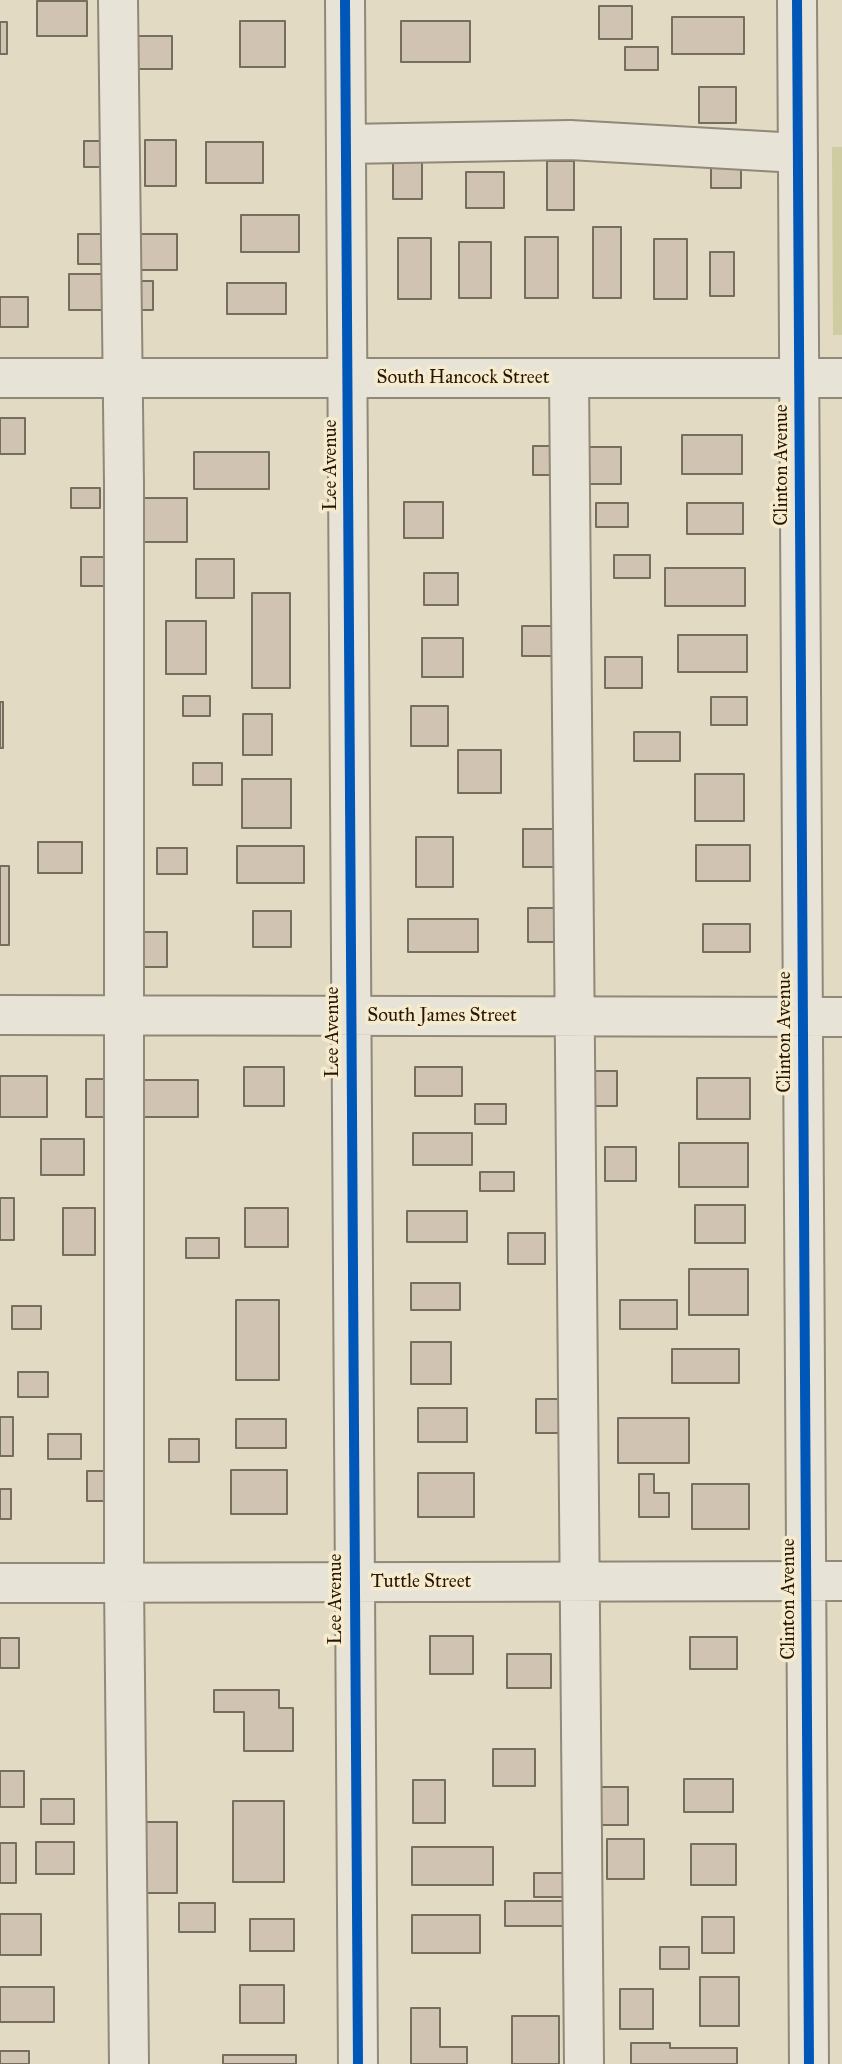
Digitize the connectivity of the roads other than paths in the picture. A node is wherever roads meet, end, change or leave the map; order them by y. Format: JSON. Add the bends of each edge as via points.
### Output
{"nodes":[{"id":1,"x":118,"y":0,"type":"edge"},
{"id":2,"x":345,"y":0,"type":"edge"},
{"id":3,"x":796,"y":0,"type":"edge"},
{"id":4,"x":346,"y":144,"type":"junction"},
{"id":5,"x":798,"y":153,"type":"junction"},
{"id":6,"x":0,"y":378,"type":"edge"},
{"id":7,"x":122,"y":378,"type":"junction"},
{"id":8,"x":348,"y":378,"type":"junction"},
{"id":9,"x":569,"y":378,"type":"junction"},
{"id":10,"x":799,"y":378,"type":"junction"},
{"id":11,"x":842,"y":378,"type":"edge"},
{"id":12,"x":0,"y":1015,"type":"edge"},
{"id":13,"x":123,"y":1015,"type":"junction"},
{"id":14,"x":351,"y":1016,"type":"junction"},
{"id":15,"x":575,"y":1016,"type":"junction"},
{"id":16,"x":803,"y":1017,"type":"junction"},
{"id":17,"x":842,"y":1017,"type":"edge"},
{"id":18,"x":579,"y":1581,"type":"junction"},
{"id":19,"x":824,"y":1581,"type":"edge"},
{"id":20,"x":124,"y":1582,"type":"junction"},
{"id":21,"x":353,"y":1582,"type":"junction"},
{"id":22,"x":0,"y":1583,"type":"edge"},
{"id":23,"x":129,"y":2064,"type":"edge"},
{"id":24,"x":358,"y":2064,"type":"edge"},
{"id":25,"x":584,"y":2064,"type":"edge"},
{"id":26,"x":809,"y":2064,"type":"edge"}],
"edges":[{"from":1,"to":7,"type":"street"},
{"from":2,"to":4,"type":"street","name":"Lee Avenue"},
{"from":3,"to":5,"type":"street","name":"Clinton Avenue"},
{"from":4,"to":5,"type":"street","via":[[570,140]]},
{"from":4,"to":8,"type":"street","name":"Lee Avenue"},
{"from":5,"to":10,"type":"street","name":"Clinton Avenue"},
{"from":6,"to":7,"type":"street","name":"South Hancock Street"},
{"from":7,"to":8,"type":"street","name":"South Hancock Street"},
{"from":7,"to":13,"type":"street"},
{"from":8,"to":9,"type":"street","name":"South Hancock Street"},
{"from":8,"to":14,"type":"street","name":"Lee Avenue"},
{"from":9,"to":10,"type":"street","name":"South Hancock Street"},
{"from":9,"to":15,"type":"street"},
{"from":10,"to":11,"type":"street","name":"South Hancock Street"},
{"from":10,"to":16,"type":"street","name":"Clinton Avenue"},
{"from":12,"to":13,"type":"street","name":"South James Street"},
{"from":13,"to":14,"type":"street","name":"South James Street"},
{"from":13,"to":20,"type":"street"},
{"from":14,"to":15,"type":"street","name":"South James Street"},
{"from":14,"to":21,"type":"street","name":"Lee Avenue"},
{"from":15,"to":16,"type":"street","name":"South James Street"},
{"from":15,"to":18,"type":"street"},
{"from":16,"to":17,"type":"street","name":"South James Street"},
{"from":16,"to":19,"type":"street","name":"Clinton Avenue"},
{"from":18,"to":19,"type":"street","name":"Tuttle Street"},
{"from":18,"to":21,"type":"street","name":"Tuttle Street"},
{"from":18,"to":25,"type":"street"},
{"from":19,"to":26,"type":"street","name":"Clinton Avenue"},
{"from":20,"to":21,"type":"street","name":"Tuttle Street"},
{"from":20,"to":22,"type":"street","name":"Tuttle Street"},
{"from":20,"to":23,"type":"street"},
{"from":21,"to":24,"type":"street","name":"Lee Avenue"}]}
